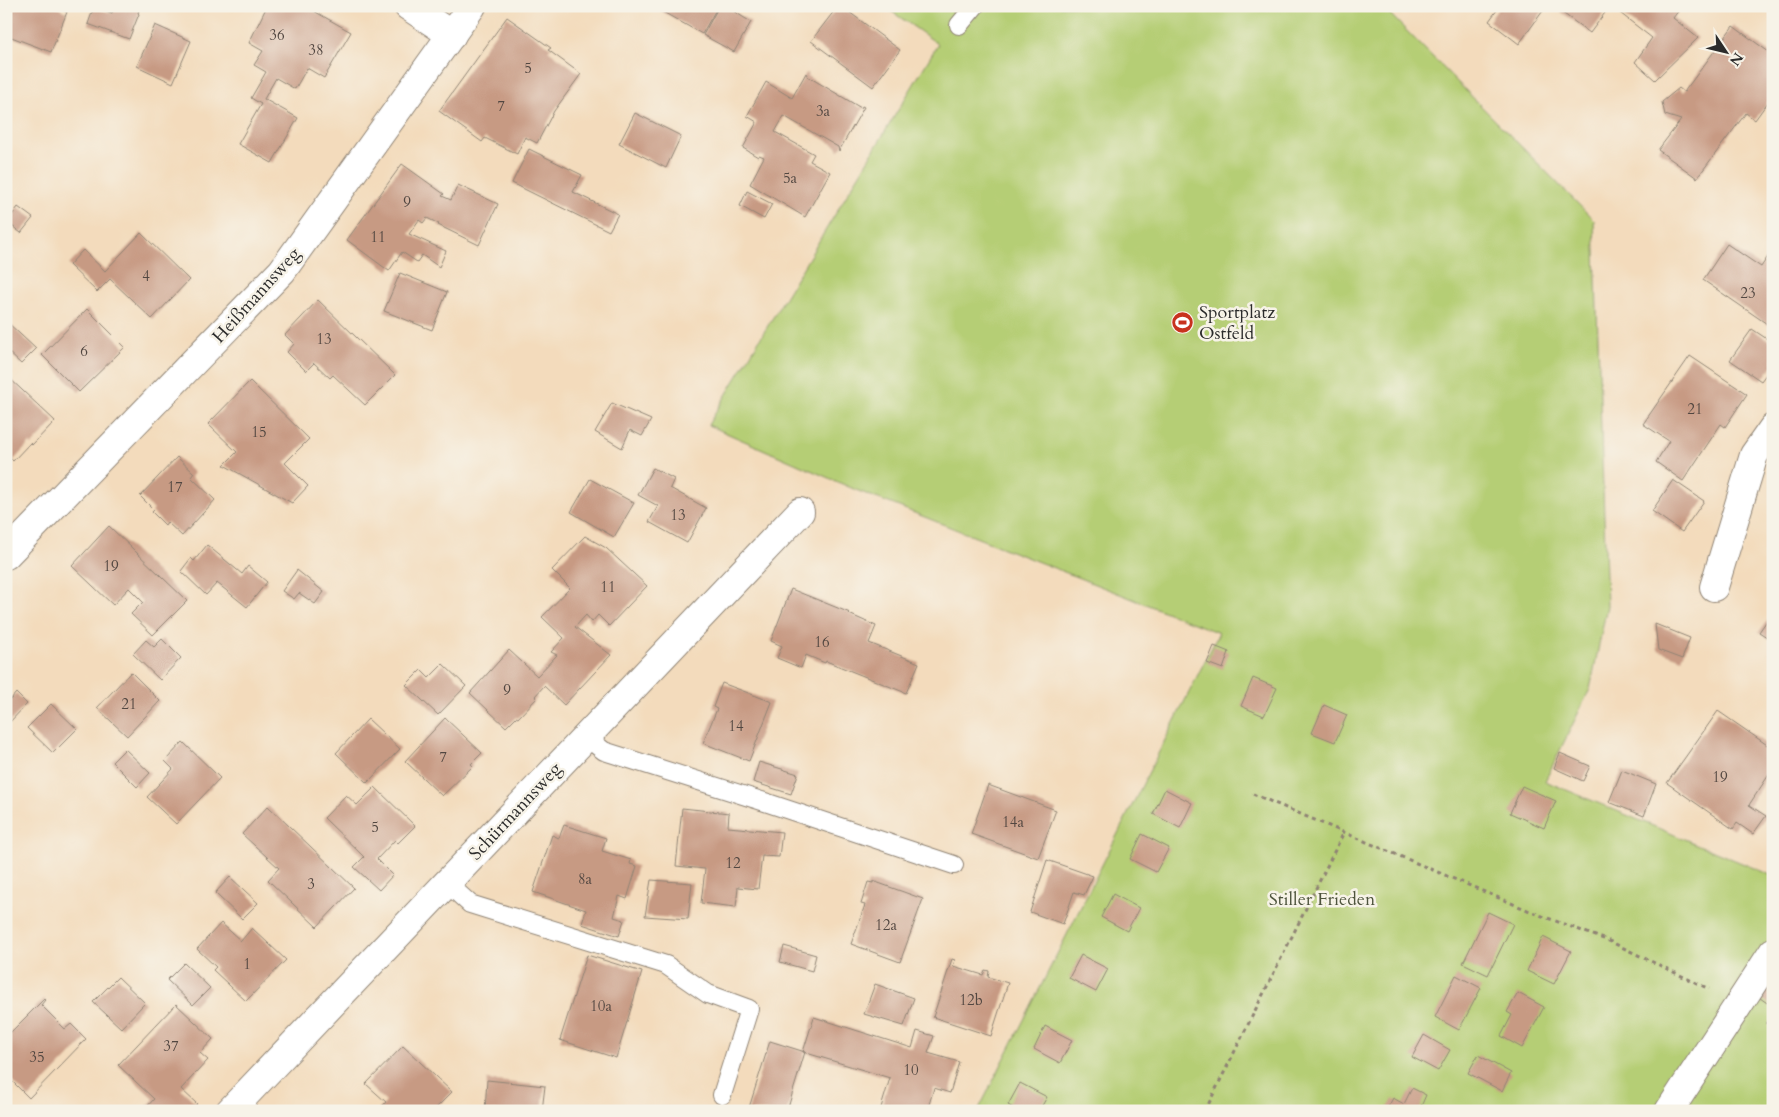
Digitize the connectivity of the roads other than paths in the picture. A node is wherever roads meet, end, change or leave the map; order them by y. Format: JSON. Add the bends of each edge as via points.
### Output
{"nodes":[{"id":1,"x":408,"y":6,"type":"edge"},
{"id":2,"x":472,"y":6,"type":"edge"},
{"id":3,"x":976,"y":6,"type":"edge"},
{"id":4,"x":959,"y":25,"type":"dead end"},
{"id":5,"x":452,"y":35,"type":"junction"},
{"id":6,"x":1773,"y":428,"type":"edge"},
{"id":7,"x":800,"y":512,"type":"dead end"},
{"id":8,"x":6,"y":555,"type":"edge"},
{"id":9,"x":1714,"y":587,"type":"dead end"},
{"id":10,"x":586,"y":737,"type":"junction"},
{"id":11,"x":954,"y":865,"type":"dead end"},
{"id":12,"x":447,"y":884,"type":"junction"},
{"id":13,"x":1773,"y":952,"type":"edge"},
{"id":14,"x":722,"y":1095,"type":"dead end"},
{"id":15,"x":230,"y":1111,"type":"edge"},
{"id":16,"x":1669,"y":1111,"type":"edge"}],
"edges":[{"from":1,"to":5,"type":"street"},
{"from":2,"to":5,"type":"street","name":"Heißmannsweg"},
{"from":3,"to":4,"type":"lane"},
{"from":5,"to":8,"type":"street","name":"Heißmannsweg","via":[[282,271]]},
{"from":6,"to":9,"type":"street","via":[[1754,454]]},
{"from":7,"to":10,"type":"street","name":"Schürmannsweg"},
{"from":10,"to":11,"type":"lane","via":[[604,751]]},
{"from":10,"to":12,"type":"street","name":"Schürmannsweg"},
{"from":12,"to":14,"type":"lane","via":[[470,904],[666,964],[708,994],[749,1009]]},
{"from":12,"to":15,"type":"street","name":"Schürmannsweg"},
{"from":13,"to":16,"type":"street"}]}
